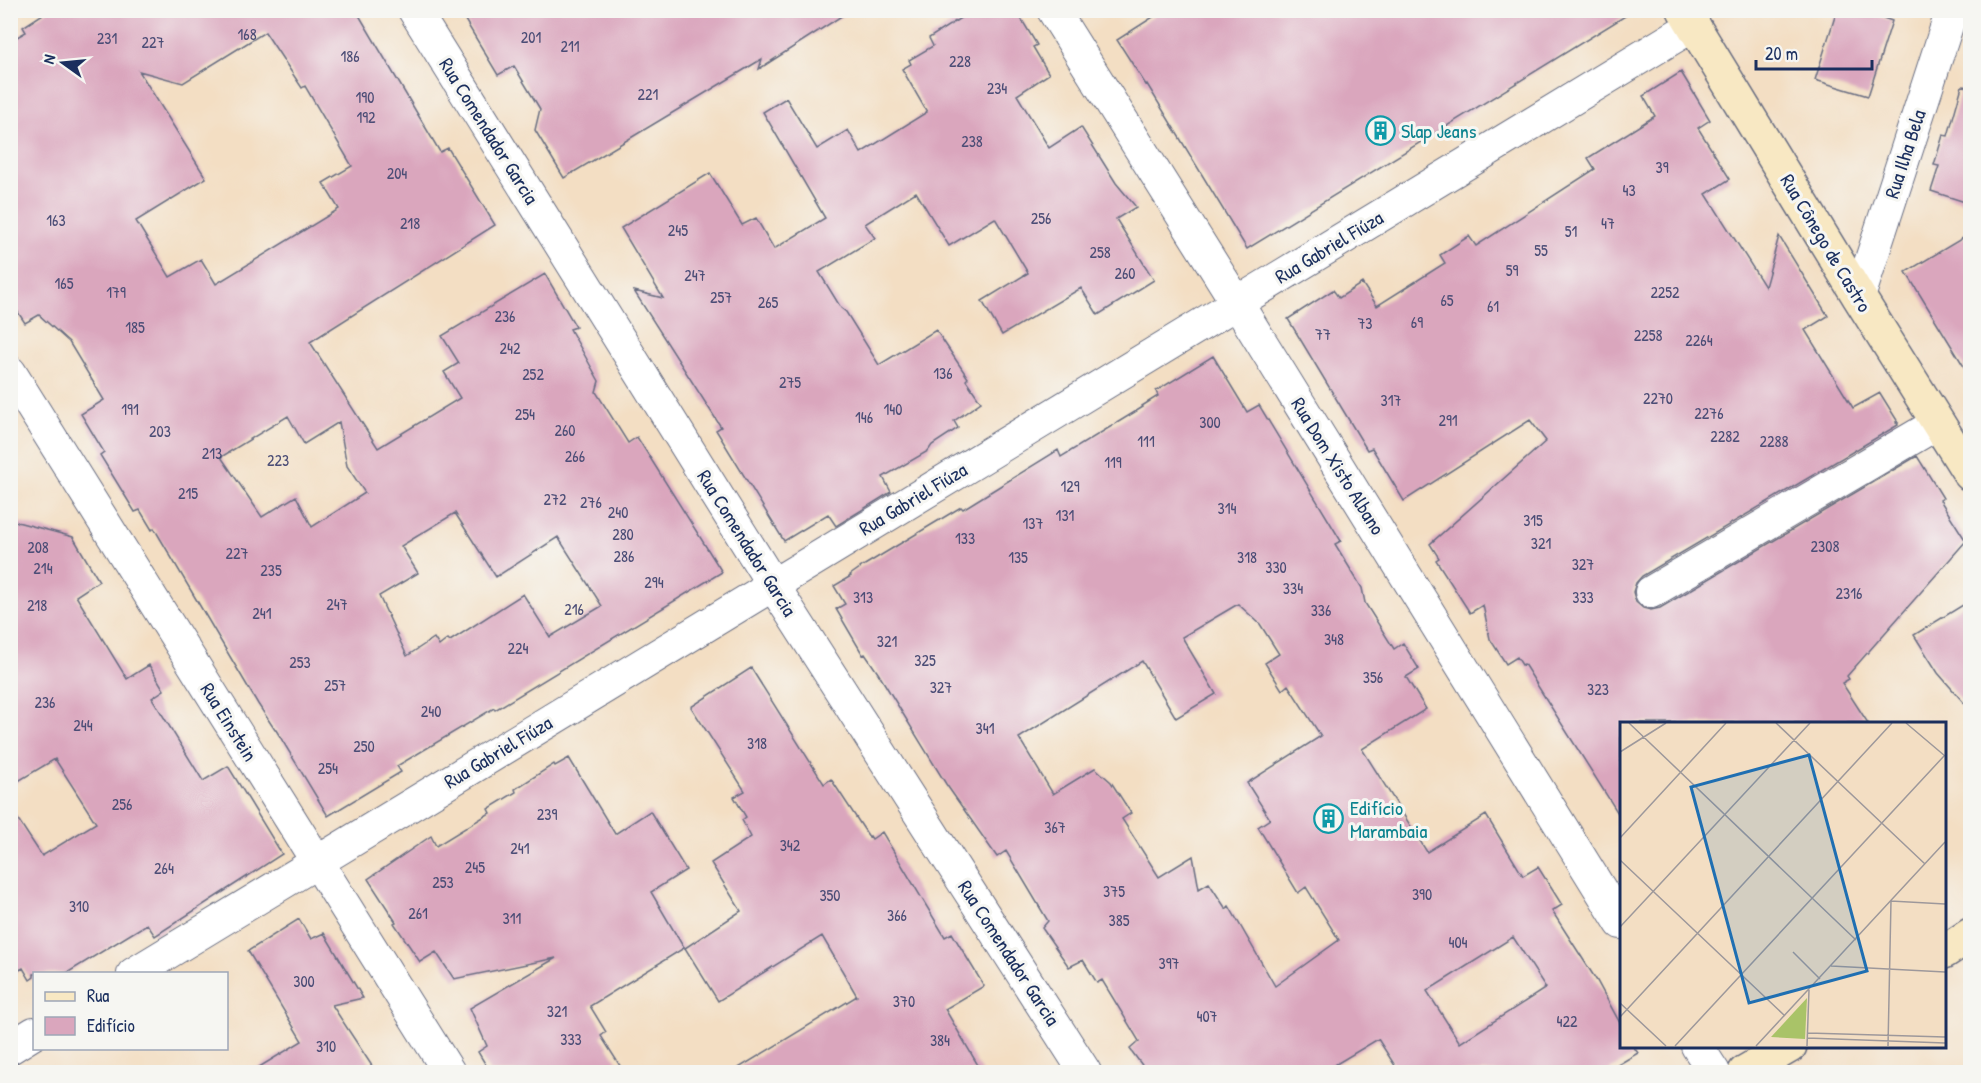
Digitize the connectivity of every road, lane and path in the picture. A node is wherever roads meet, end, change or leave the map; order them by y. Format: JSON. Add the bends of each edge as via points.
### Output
{"nodes":[{"id":1,"x":414,"y":10,"type":"edge"},
{"id":2,"x":1053,"y":10,"type":"edge"},
{"id":3,"x":1952,"y":10,"type":"edge"},
{"id":4,"x":1689,"y":18,"type":"edge"},
{"id":5,"x":1858,"y":297,"type":"junction"},
{"id":6,"x":1237,"y":303,"type":"junction"},
{"id":7,"x":10,"y":372,"type":"edge"},
{"id":8,"x":1938,"y":423,"type":"junction"},
{"id":9,"x":1971,"y":474,"type":"edge"},
{"id":10,"x":773,"y":585,"type":"junction"},
{"id":11,"x":1651,"y":592,"type":"dead end"},
{"id":12,"x":317,"y":862,"type":"junction"},
{"id":13,"x":1620,"y":921,"type":"edge"},
{"id":14,"x":1971,"y":935,"type":"edge"},
{"id":15,"x":1945,"y":951,"type":"edge"},
{"id":16,"x":136,"y":972,"type":"edge"},
{"id":17,"x":33,"y":1034,"type":"edge"},
{"id":18,"x":1698,"y":1047,"type":"edge"},
{"id":19,"x":1788,"y":1047,"type":"edge"},
{"id":20,"x":10,"y":1048,"type":"edge"},
{"id":21,"x":448,"y":1072,"type":"edge"},
{"id":22,"x":1086,"y":1072,"type":"edge"},
{"id":23,"x":1714,"y":1072,"type":"edge"},
{"id":24,"x":1745,"y":1072,"type":"edge"}],
"edges":[{"from":1,"to":10,"type":"street","name":"Rua Comendador Garcia"},
{"from":2,"to":6,"type":"street","name":"Rua Dom Xisto Albano"},
{"from":3,"to":5,"type":"street","name":"Rua Ilha Bela"},
{"from":4,"to":5,"type":"main road","name":"Rua Cônego de Castro"},
{"from":4,"to":6,"type":"street","name":"Rua Gabriel Fiúza"},
{"from":5,"to":8,"type":"main road","name":"Rua Cônego de Castro"},
{"from":6,"to":10,"type":"street","name":"Rua Gabriel Fiúza"},
{"from":6,"to":13,"type":"street","name":"Rua Dom Xisto Albano"},
{"from":7,"to":12,"type":"street","name":"Rua Einstein"},
{"from":8,"to":9,"type":"main road","name":"Rua Cônego de Castro"},
{"from":8,"to":11,"type":"street"},
{"from":10,"to":12,"type":"street","name":"Rua Gabriel Fiúza"},
{"from":10,"to":22,"type":"street","name":"Rua Comendador Garcia"},
{"from":12,"to":16,"type":"street","name":"Rua Gabriel Fiúza"},
{"from":12,"to":21,"type":"street","name":"Rua Einstein"},
{"from":14,"to":15,"type":"main road"},
{"from":17,"to":20,"type":"street"},
{"from":18,"to":23,"type":"street"},
{"from":19,"to":24,"type":"main road"}]}
